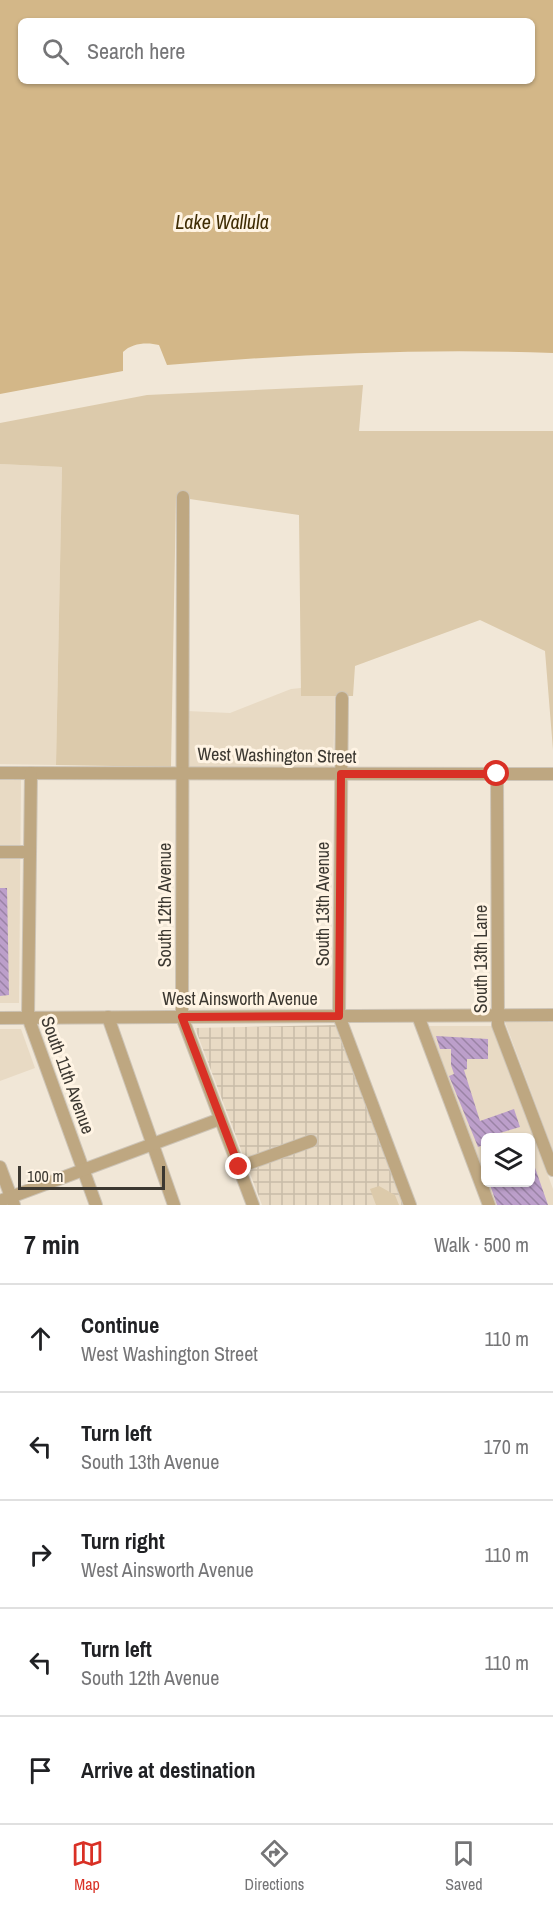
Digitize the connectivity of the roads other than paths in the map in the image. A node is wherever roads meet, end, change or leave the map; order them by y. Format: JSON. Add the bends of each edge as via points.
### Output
{"nodes":[{"id":1,"x":183,"y":497,"type":"dead end"},
{"id":2,"x":342,"y":698,"type":"dead end"},
{"id":3,"x":181,"y":772,"type":"junction"},
{"id":4,"x":0,"y":773,"type":"edge"},
{"id":5,"x":32,"y":773,"type":"junction"},
{"id":6,"x":341,"y":774,"type":"junction"},
{"id":7,"x":497,"y":774,"type":"junction"},
{"id":8,"x":553,"y":774,"type":"edge"},
{"id":9,"x":0,"y":852,"type":"edge"},
{"id":10,"x":30,"y":852,"type":"junction"},
{"id":11,"x":553,"y":1015,"type":"edge"},
{"id":12,"x":339,"y":1016,"type":"junction"},
{"id":13,"x":418,"y":1016,"type":"junction"},
{"id":14,"x":498,"y":1016,"type":"junction"},
{"id":15,"x":0,"y":1017,"type":"edge"},
{"id":16,"x":28,"y":1017,"type":"junction"},
{"id":17,"x":108,"y":1017,"type":"junction"},
{"id":18,"x":182,"y":1017,"type":"junction"},
{"id":19,"x":220,"y":1119,"type":"junction"},
{"id":20,"x":311,"y":1141,"type":"dead end"},
{"id":21,"x":152,"y":1144,"type":"junction"},
{"id":22,"x":0,"y":1167,"type":"edge"},
{"id":23,"x":239,"y":1167,"type":"junction"},
{"id":24,"x":83,"y":1170,"type":"junction"},
{"id":25,"x":553,"y":1170,"type":"edge"},
{"id":26,"x":8,"y":1201,"type":"edge"},
{"id":27,"x":96,"y":1205,"type":"edge"},
{"id":28,"x":174,"y":1205,"type":"edge"},
{"id":29,"x":253,"y":1205,"type":"edge"},
{"id":30,"x":410,"y":1205,"type":"edge"},
{"id":31,"x":489,"y":1205,"type":"edge"}],
"edges":[{"from":1,"to":3,"type":"street","name":"South 12th Avenue"},
{"from":2,"to":6,"type":"street","name":"South 13th Avenue"},
{"from":3,"to":5,"type":"street","name":"West Washington Street"},
{"from":3,"to":6,"type":"street","name":"West Washington Street"},
{"from":3,"to":18,"type":"street","name":"South 12th Avenue"},
{"from":4,"to":5,"type":"street","name":"West Washington Street"},
{"from":5,"to":10,"type":"street","name":"South 11th Avenue"},
{"from":6,"to":7,"type":"street","name":"West Washington Street"},
{"from":6,"to":12,"type":"street","name":"South 13th Avenue"},
{"from":7,"to":8,"type":"street","name":"West Washington Street"},
{"from":7,"to":14,"type":"street","name":"South 13th Lane"},
{"from":9,"to":10,"type":"street"},
{"from":10,"to":16,"type":"street","name":"South 11th Avenue"},
{"from":11,"to":14,"type":"street","name":"West Ainsworth Avenue"},
{"from":12,"to":13,"type":"street","name":"West Ainsworth Avenue"},
{"from":12,"to":18,"type":"street","name":"West Ainsworth Avenue"},
{"from":12,"to":30,"type":"street","name":"South 13th Avenue"},
{"from":13,"to":14,"type":"street","name":"West Ainsworth Avenue"},
{"from":13,"to":31,"type":"street"},
{"from":14,"to":25,"type":"street","name":"South 13th Lane","via":[[498,1025]]},
{"from":15,"to":16,"type":"street","name":"West Ainsworth Avenue"},
{"from":16,"to":17,"type":"street","name":"West Ainsworth Avenue"},
{"from":16,"to":24,"type":"street","name":"South 11th Avenue"},
{"from":17,"to":18,"type":"street","name":"West Ainsworth Avenue"},
{"from":17,"to":21,"type":"street"},
{"from":18,"to":19,"type":"street","name":"South 12th Avenue"},
{"from":19,"to":21,"type":"street"},
{"from":19,"to":23,"type":"street","name":"South 12th Avenue"},
{"from":20,"to":23,"type":"street"},
{"from":21,"to":24,"type":"street"},
{"from":21,"to":28,"type":"street"},
{"from":22,"to":26,"type":"street"},
{"from":23,"to":29,"type":"street","name":"South 12th Avenue"},
{"from":24,"to":26,"type":"street"},
{"from":24,"to":27,"type":"street","name":"South 11th Avenue"}]}
